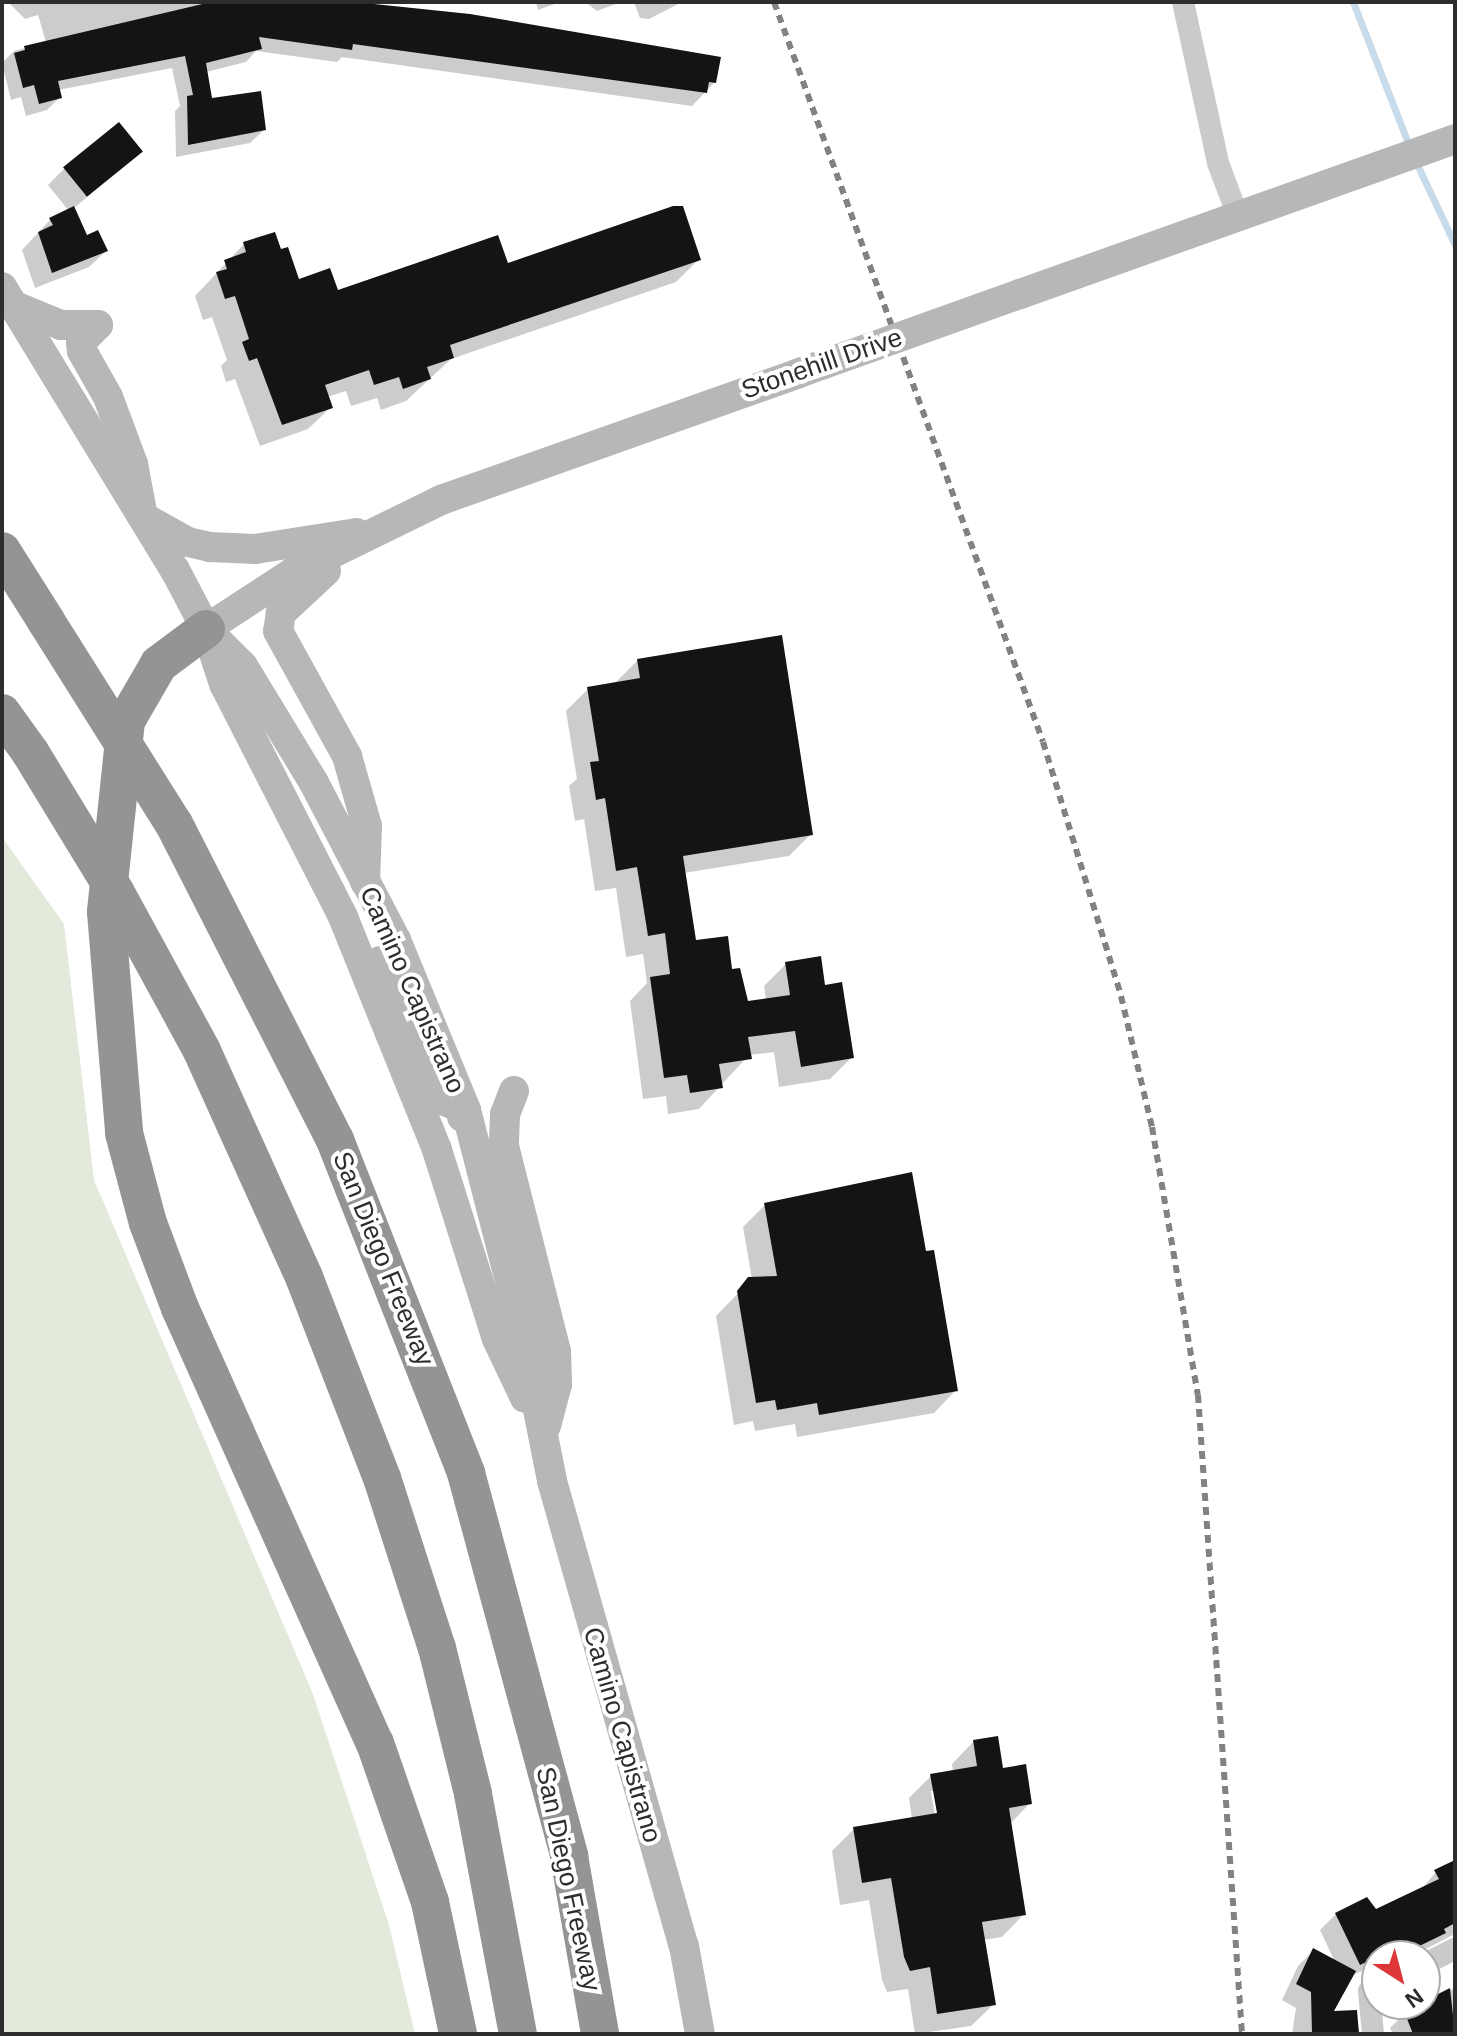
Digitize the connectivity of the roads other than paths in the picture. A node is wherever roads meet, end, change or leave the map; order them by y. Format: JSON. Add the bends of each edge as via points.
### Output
{"nodes":[{"id":1,"x":1183,"y":2,"type":"edge"},
{"id":2,"x":1455,"y":139,"type":"edge"},
{"id":3,"x":1238,"y":216,"type":"junction"},
{"id":4,"x":8,"y":297,"type":"edge"},
{"id":5,"x":143,"y":517,"type":"junction"},
{"id":6,"x":382,"y":530,"type":"junction"},
{"id":7,"x":2,"y":551,"type":"edge"},
{"id":8,"x":206,"y":629,"type":"junction"},
{"id":9,"x":2,"y":713,"type":"edge"},
{"id":10,"x":365,"y":885,"type":"junction"},
{"id":11,"x":343,"y":917,"type":"junction"},
{"id":12,"x":514,"y":1091,"type":"dead end"},
{"id":13,"x":466,"y":1110,"type":"junction"},
{"id":14,"x":514,"y":1375,"type":"junction"},
{"id":15,"x":543,"y":1436,"type":"junction"},
{"id":16,"x":458,"y":2034,"type":"edge"},
{"id":17,"x":518,"y":2034,"type":"edge"},
{"id":18,"x":600,"y":2034,"type":"edge"},
{"id":19,"x":700,"y":2034,"type":"edge"}],
"edges":[{"from":1,"to":3,"type":"street","via":[[1218,163]]},
{"from":2,"to":3,"type":"main road","name":"Stonehill Drive"},
{"from":3,"to":6,"type":"main road","name":"Stonehill Drive","bridge":true,"via":[[551,459],[441,500]]},
{"from":4,"to":5,"type":"main road","name":"Camino Capistrano"},
{"from":4,"to":5,"type":"main road","via":[[61,325],[98,325],[81,342],[82,351],[108,397],[133,464]]},
{"from":5,"to":6,"type":"main road","via":[[188,542],[225,548],[255,549]]},
{"from":5,"to":8,"type":"main road","name":"Camino Capistrano"},
{"from":6,"to":8,"type":"main road","name":"Stonehill Drive","via":[[292,573]]},
{"from":6,"to":10,"type":"main road","via":[[297,593],[281,613],[278,631],[347,756],[367,826]]},
{"from":7,"to":18,"type":"highway","name":"San Diego Freeway","bridge":true,"via":[[174,824],[335,1140],[466,1473],[569,1856]]},
{"from":8,"to":10,"type":"main road","name":"Camino Capistrano","via":[[243,666],[313,781]]},
{"from":8,"to":11,"type":"main road","name":"Camino Capistrano","via":[[224,684]]},
{"from":8,"to":16,"type":"highway","via":[[159,664],[126,721],[106,912],[124,1133],[148,1223],[180,1308],[375,1743],[430,1902]]},
{"from":9,"to":17,"type":"highway","bridge":true,"via":[[116,893],[202,1051],[304,1277],[382,1478],[437,1648],[473,1794]]},
{"from":10,"to":13,"type":"main road","name":"Camino Capistrano","via":[[424,1001]]},
{"from":11,"to":13,"type":"main road","via":[[381,962],[396,990],[440,1099]]},
{"from":11,"to":14,"type":"main road","name":"Camino Capistrano","via":[[437,1150],[478,1285]]},
{"from":12,"to":15,"type":"main road","via":[[505,1114],[504,1146],[556,1352],[557,1384]]},
{"from":13,"to":14,"type":"main road","via":[[453,1148],[457,1173]]},
{"from":13,"to":15,"type":"main road","name":"Camino Capistrano","via":[[521,1324]]},
{"from":14,"to":15,"type":"main road","name":"Camino Capistrano"},
{"from":15,"to":19,"type":"main road","name":"Camino Capistrano","via":[[585,1611],[684,1946]]}]}
